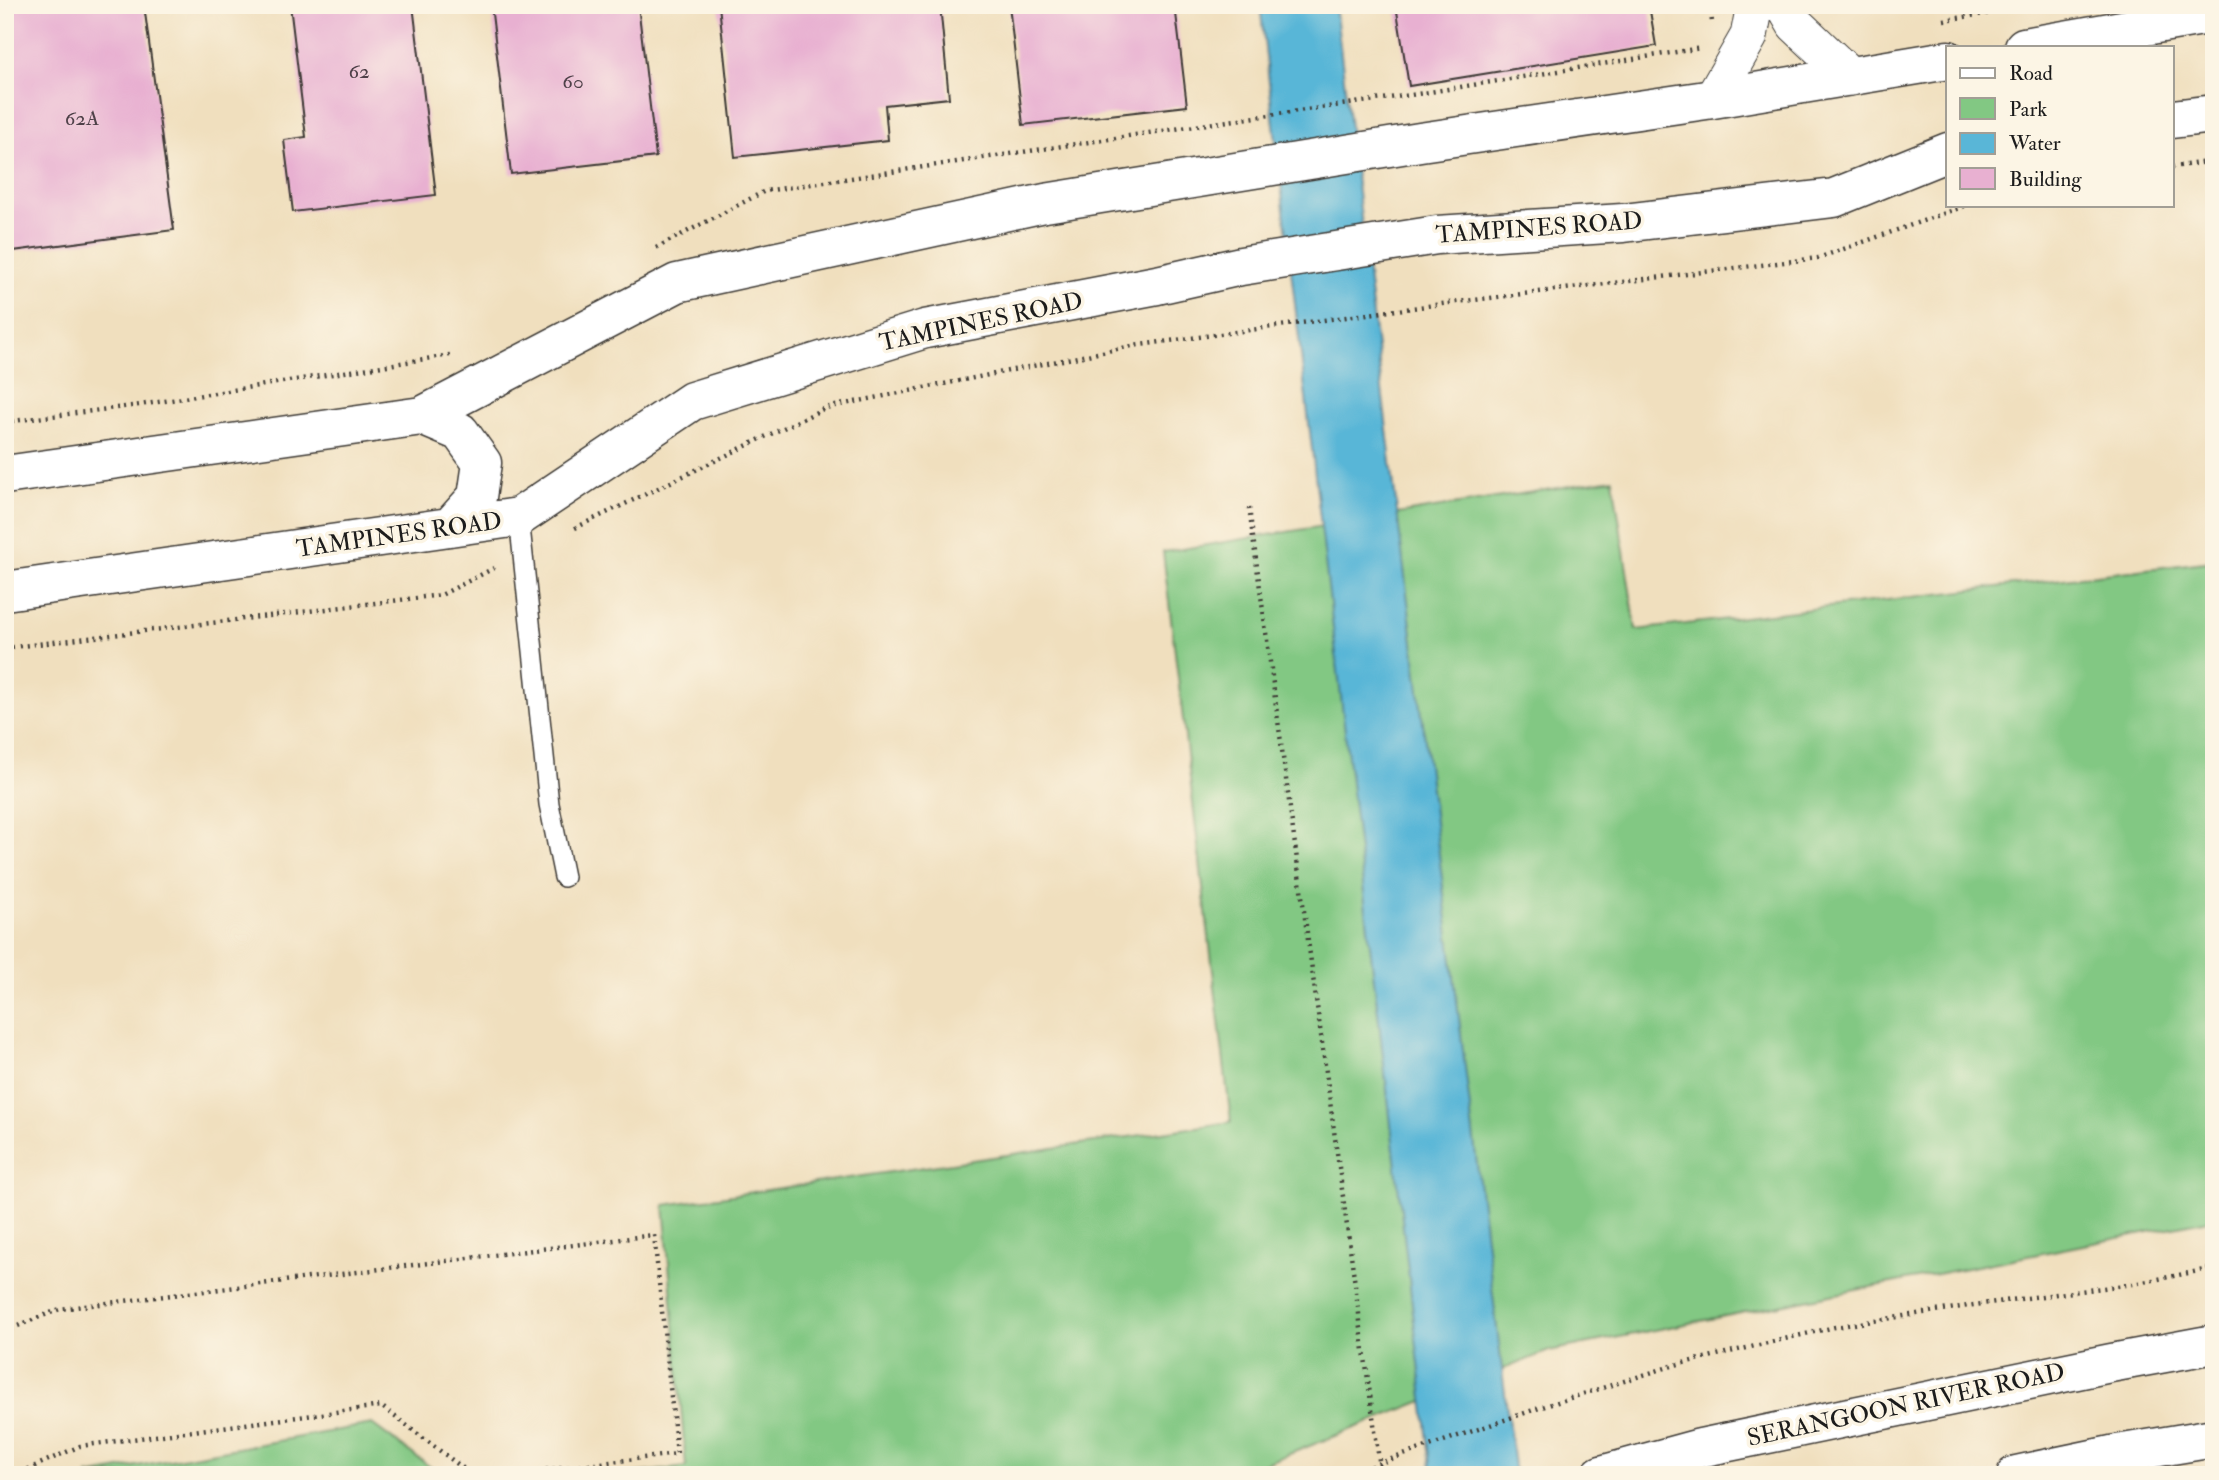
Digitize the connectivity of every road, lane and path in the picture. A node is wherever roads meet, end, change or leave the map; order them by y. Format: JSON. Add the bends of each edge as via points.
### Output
{"nodes":[{"id":1,"x":1710,"y":5,"type":"edge"},
{"id":2,"x":1755,"y":5,"type":"edge"},
{"id":3,"x":1784,"y":5,"type":"edge"},
{"id":4,"x":2013,"y":9,"type":"dead end"},
{"id":5,"x":2214,"y":14,"type":"edge"},
{"id":6,"x":1934,"y":22,"type":"dead end"},
{"id":7,"x":1712,"y":32,"type":"dead end"},
{"id":8,"x":1713,"y":46,"type":"dead end"},
{"id":9,"x":2030,"y":46,"type":"edge"},
{"id":10,"x":1946,"y":60,"type":"edge"},
{"id":11,"x":1851,"y":77,"type":"junction"},
{"id":12,"x":1713,"y":99,"type":"junction"},
{"id":13,"x":2214,"y":114,"type":"edge"},
{"id":14,"x":2174,"y":119,"type":"edge"},
{"id":15,"x":1946,"y":153,"type":"edge"},
{"id":16,"x":2214,"y":161,"type":"edge"},
{"id":17,"x":2174,"y":167,"type":"edge"},
{"id":18,"x":1965,"y":206,"type":"edge"},
{"id":19,"x":654,"y":249,"type":"dead end"},
{"id":20,"x":458,"y":351,"type":"dead end"},
{"id":21,"x":422,"y":416,"type":"junction"},
{"id":22,"x":5,"y":422,"type":"edge"},
{"id":23,"x":5,"y":475,"type":"edge"},
{"id":24,"x":1249,"y":508,"type":"dead end"},
{"id":25,"x":450,"y":527,"type":"junction"},
{"id":26,"x":574,"y":528,"type":"dead end"},
{"id":27,"x":522,"y":535,"type":"junction"},
{"id":28,"x":5,"y":591,"type":"edge"},
{"id":29,"x":5,"y":648,"type":"edge"},
{"id":30,"x":564,"y":877,"type":"dead end"},
{"id":31,"x":2214,"y":1268,"type":"edge"},
{"id":32,"x":5,"y":1331,"type":"edge"},
{"id":33,"x":2214,"y":1345,"type":"edge"},
{"id":34,"x":2214,"y":1438,"type":"edge"},
{"id":35,"x":1380,"y":1463,"type":"junction"},
{"id":36,"x":15,"y":1475,"type":"edge"},
{"id":37,"x":472,"y":1475,"type":"edge"},
{"id":38,"x":502,"y":1475,"type":"edge"},
{"id":39,"x":1352,"y":1475,"type":"edge"},
{"id":40,"x":1381,"y":1475,"type":"edge"},
{"id":41,"x":1601,"y":1475,"type":"edge"},
{"id":42,"x":2017,"y":1475,"type":"edge"}],
"edges":[{"from":1,"to":7,"type":"path"},
{"from":2,"to":12,"type":"street","via":[[1749,36]]},
{"from":3,"to":11,"type":"street","via":[[1794,24]]},
{"from":4,"to":6,"type":"path"},
{"from":5,"to":9,"type":"main road"},
{"from":8,"to":19,"type":"path","via":[[765,191]]},
{"from":10,"to":11,"type":"main road"},
{"from":11,"to":12,"type":"main road"},
{"from":12,"to":21,"type":"main road","via":[[1045,203],[677,283]]},
{"from":13,"to":14,"type":"main road"},
{"from":15,"to":27,"type":"main road","name":"TAMPINES ROAD","via":[[1834,198],[1623,223],[1437,236],[1241,266],[925,329],[692,401]]},
{"from":16,"to":17,"type":"path"},
{"from":18,"to":26,"type":"path","via":[[1818,258],[1132,346],[825,408]]},
{"from":20,"to":22,"type":"path","via":[[446,358]]},
{"from":21,"to":23,"type":"main road"},
{"from":21,"to":25,"type":"main road","via":[[460,432],[482,463],[477,497]]},
{"from":24,"to":35,"type":"path"},
{"from":25,"to":27,"type":"main road","name":"TAMPINES ROAD"},
{"from":25,"to":28,"type":"main road","name":"TAMPINES ROAD"},
{"from":27,"to":29,"type":"path","via":[[441,595]]},
{"from":27,"to":30,"type":"lane","via":[[549,804]]},
{"from":31,"to":35,"type":"path","via":[[1835,1327],[1675,1365]]},
{"from":32,"to":38,"type":"path","via":[[60,1309],[654,1235],[677,1454]]},
{"from":33,"to":41,"type":"main road","name":"SERANGOON RIVER ROAD","via":[[1700,1448]]},
{"from":34,"to":42,"type":"main road"},
{"from":35,"to":39,"type":"path"},
{"from":35,"to":40,"type":"path"},
{"from":36,"to":37,"type":"path","via":[[80,1446],[381,1406]]}]}
